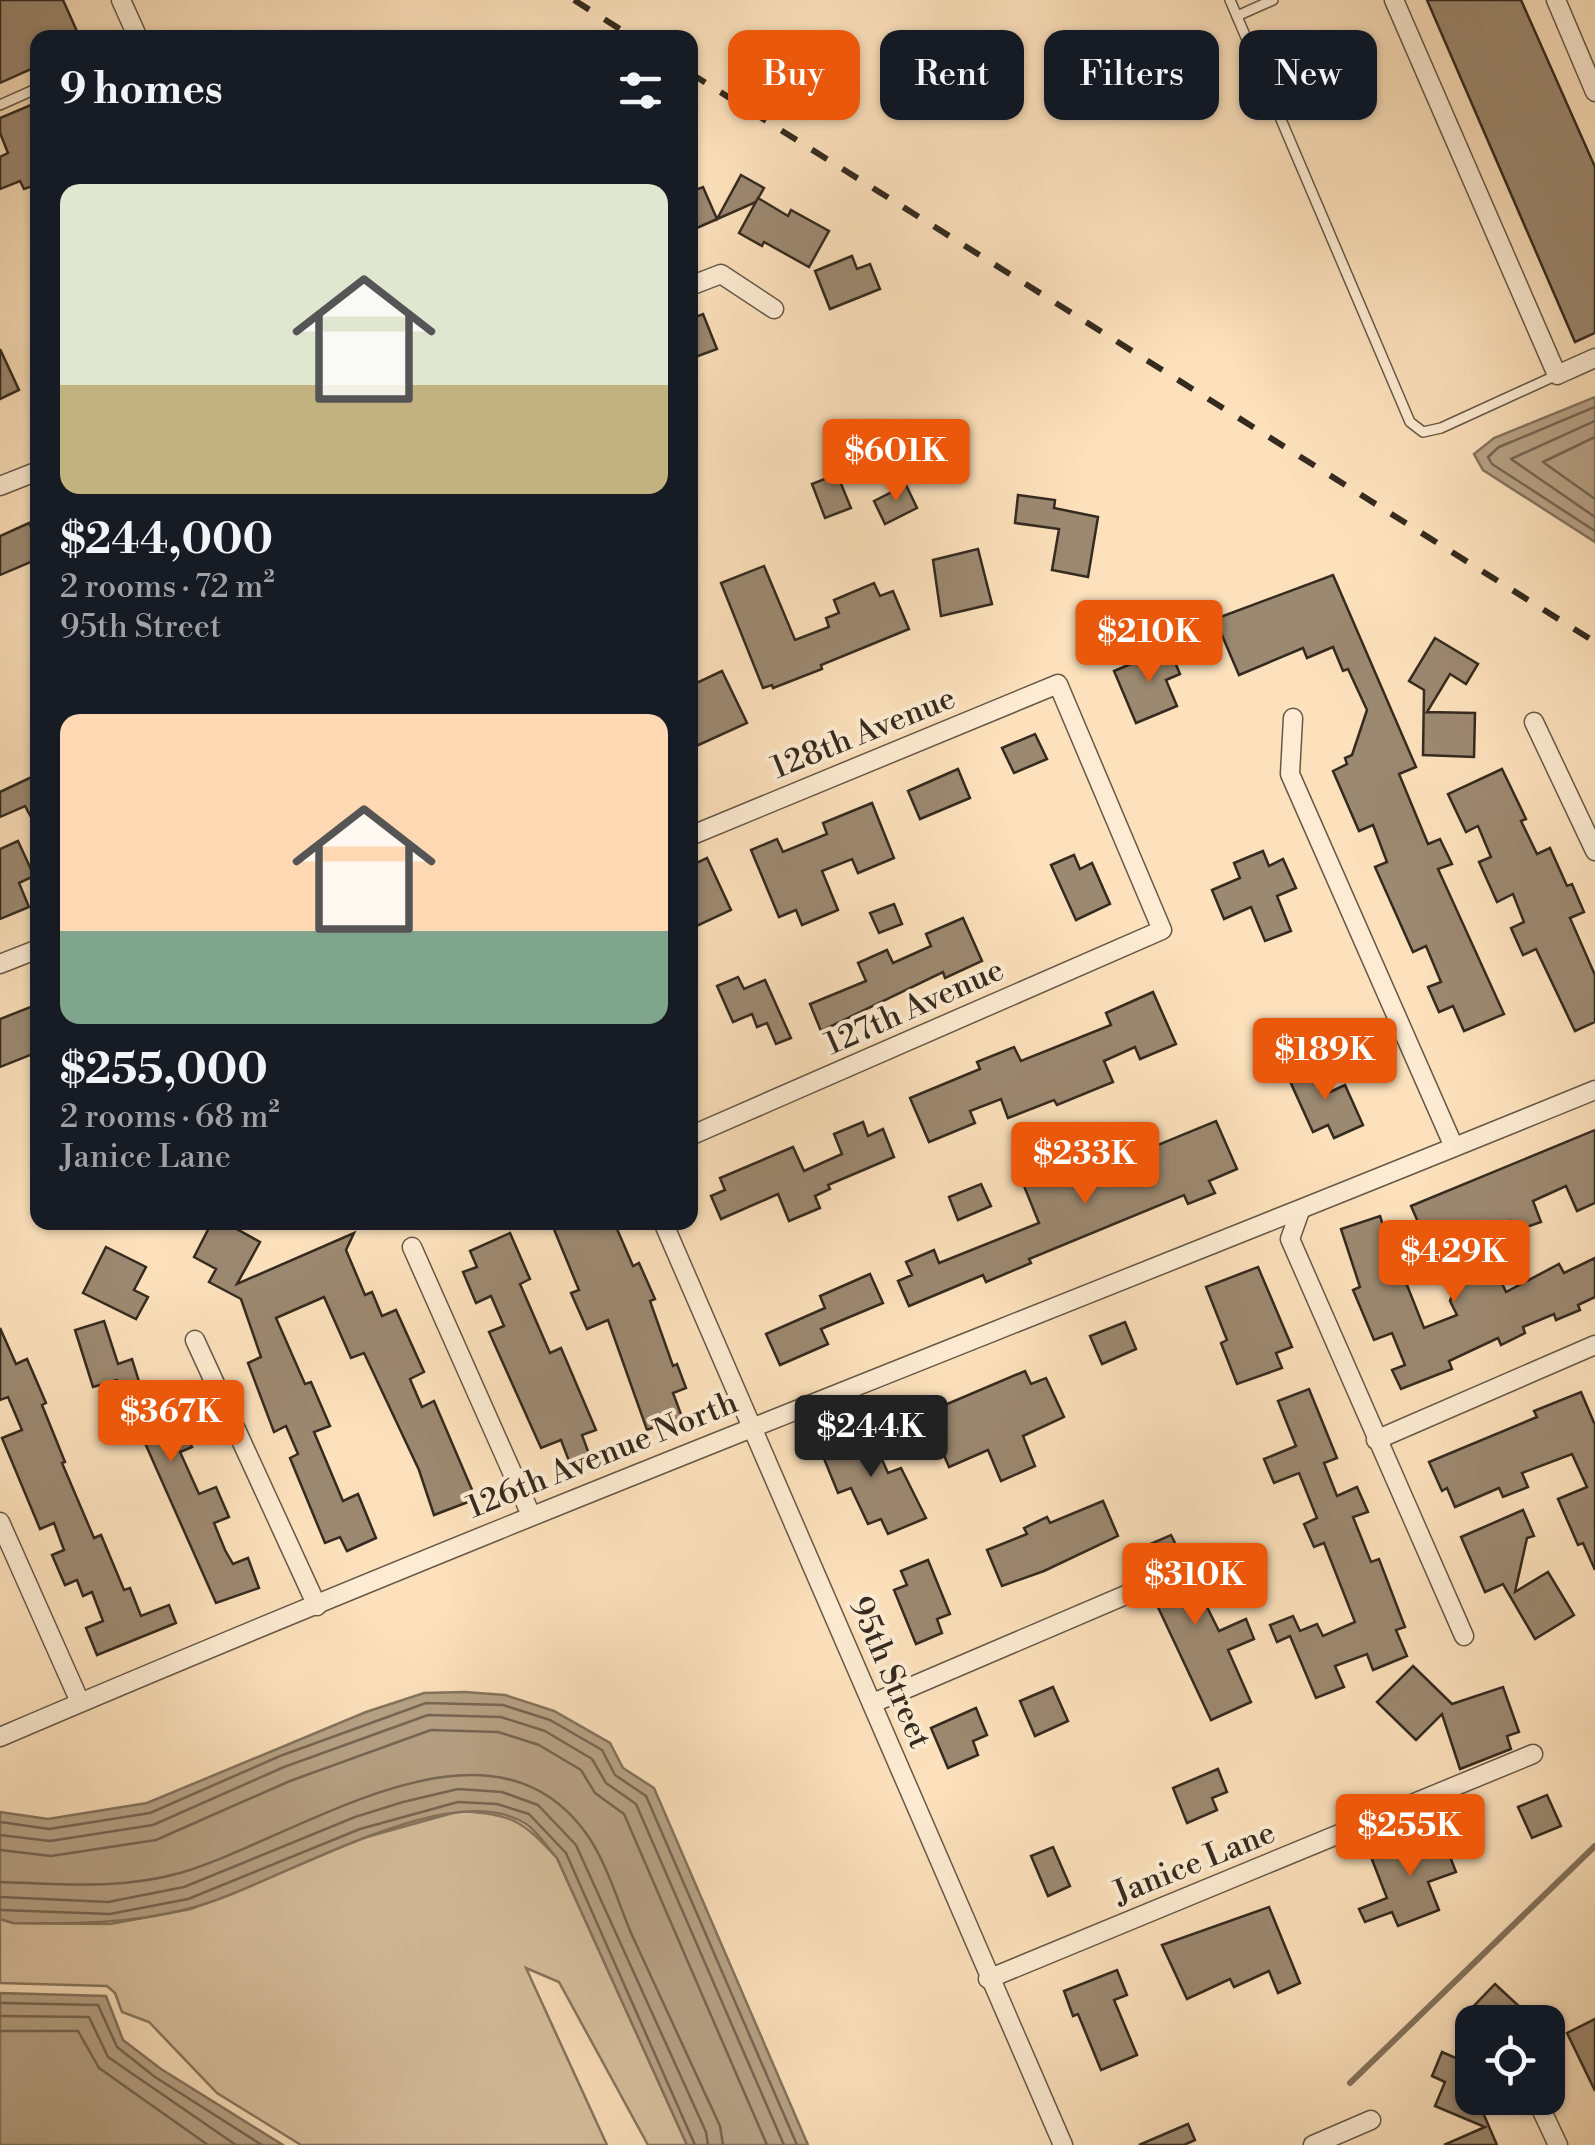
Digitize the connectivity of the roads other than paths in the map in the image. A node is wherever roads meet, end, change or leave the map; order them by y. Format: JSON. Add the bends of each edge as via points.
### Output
{"nodes":[{"id":1,"x":122,"y":0,"type":"edge"},
{"id":2,"x":1230,"y":0,"type":"edge"},
{"id":3,"x":1273,"y":0,"type":"edge"},
{"id":4,"x":1394,"y":0,"type":"edge"},
{"id":5,"x":1556,"y":0,"type":"edge"},
{"id":6,"x":1236,"y":16,"type":"junction"},
{"id":7,"x":135,"y":30,"type":"edge"},
{"id":8,"x":30,"y":92,"type":"edge"},
{"id":9,"x":1595,"y":92,"type":"edge"},
{"id":10,"x":0,"y":105,"type":"edge"},
{"id":11,"x":698,"y":283,"type":"edge"},
{"id":12,"x":774,"y":308,"type":"dead end"},
{"id":13,"x":1595,"y":358,"type":"edge"},
{"id":14,"x":1558,"y":375,"type":"junction"},
{"id":15,"x":30,"y":474,"type":"edge"},
{"id":16,"x":0,"y":486,"type":"edge"},
{"id":17,"x":1293,"y":718,"type":"dead end"},
{"id":18,"x":1534,"y":722,"type":"dead end"},
{"id":19,"x":698,"y":833,"type":"edge"},
{"id":20,"x":1595,"y":851,"type":"edge"},
{"id":21,"x":1162,"y":930,"type":"joint"},
{"id":22,"x":30,"y":952,"type":"edge"},
{"id":23,"x":0,"y":964,"type":"edge"},
{"id":24,"x":1595,"y":1090,"type":"edge"},
{"id":25,"x":698,"y":1133,"type":"edge"},
{"id":26,"x":1454,"y":1148,"type":"junction"},
{"id":27,"x":1300,"y":1211,"type":"junction"},
{"id":28,"x":666,"y":1230,"type":"edge"},
{"id":29,"x":412,"y":1248,"type":"dead end"},
{"id":30,"x":196,"y":1340,"type":"dead end"},
{"id":31,"x":1595,"y":1345,"type":"edge"},
{"id":32,"x":752,"y":1425,"type":"junction"},
{"id":33,"x":1376,"y":1440,"type":"junction"},
{"id":34,"x":531,"y":1515,"type":"junction"},
{"id":35,"x":0,"y":1522,"type":"edge"},
{"id":36,"x":1136,"y":1591,"type":"dead end"},
{"id":37,"x":317,"y":1606,"type":"junction"},
{"id":38,"x":1464,"y":1636,"type":"dead end"},
{"id":39,"x":80,"y":1702,"type":"junction"},
{"id":40,"x":873,"y":1703,"type":"junction"},
{"id":41,"x":0,"y":1737,"type":"edge"},
{"id":42,"x":1534,"y":1754,"type":"dead end"},
{"id":43,"x":988,"y":1979,"type":"junction"},
{"id":44,"x":1544,"y":2115,"type":"edge"},
{"id":45,"x":1371,"y":2120,"type":"dead end"},
{"id":46,"x":1063,"y":2145,"type":"edge"},
{"id":47,"x":1313,"y":2145,"type":"edge"},
{"id":48,"x":1558,"y":2145,"type":"edge"}],
"edges":[{"from":1,"to":7,"type":"street"},
{"from":2,"to":6,"type":"lane"},
{"from":3,"to":6,"type":"lane"},
{"from":4,"to":14,"type":"street"},
{"from":5,"to":9,"type":"street"},
{"from":6,"to":14,"type":"lane","via":[[1410,422],[1423,432],[1440,428]]},
{"from":8,"to":10,"type":"lane"},
{"from":11,"to":12,"type":"street","via":[[721,274]]},
{"from":13,"to":14,"type":"street"},
{"from":15,"to":16,"type":"street"},
{"from":17,"to":26,"type":"street","via":[[1290,774]]},
{"from":18,"to":20,"type":"street"},
{"from":19,"to":21,"type":"street","name":"128th Avenue","via":[[1058,684]]},
{"from":21,"to":25,"type":"street","name":"127th Avenue"},
{"from":22,"to":23,"type":"street"},
{"from":24,"to":26,"type":"street","name":"126th Avenue North"},
{"from":26,"to":27,"type":"street","name":"126th Avenue North"},
{"from":27,"to":32,"type":"street","name":"126th Avenue North"},
{"from":27,"to":33,"type":"street","via":[[1290,1239]]},
{"from":28,"to":32,"type":"street","name":"95th Street"},
{"from":29,"to":34,"type":"street"},
{"from":30,"to":37,"type":"street"},
{"from":31,"to":33,"type":"street"},
{"from":32,"to":34,"type":"street","name":"126th Avenue North"},
{"from":32,"to":40,"type":"street","name":"95th Street"},
{"from":33,"to":38,"type":"street"},
{"from":34,"to":37,"type":"street","name":"126th Avenue North"},
{"from":35,"to":39,"type":"street"},
{"from":36,"to":40,"type":"street"},
{"from":37,"to":39,"type":"street","name":"126th Avenue North"},
{"from":39,"to":41,"type":"street","name":"126th Avenue North"},
{"from":40,"to":43,"type":"street","name":"95th Street"},
{"from":42,"to":43,"type":"street","name":"Janice Lane"},
{"from":43,"to":46,"type":"street","name":"95th Street"},
{"from":44,"to":48,"type":"street"},
{"from":45,"to":47,"type":"street"}]}
